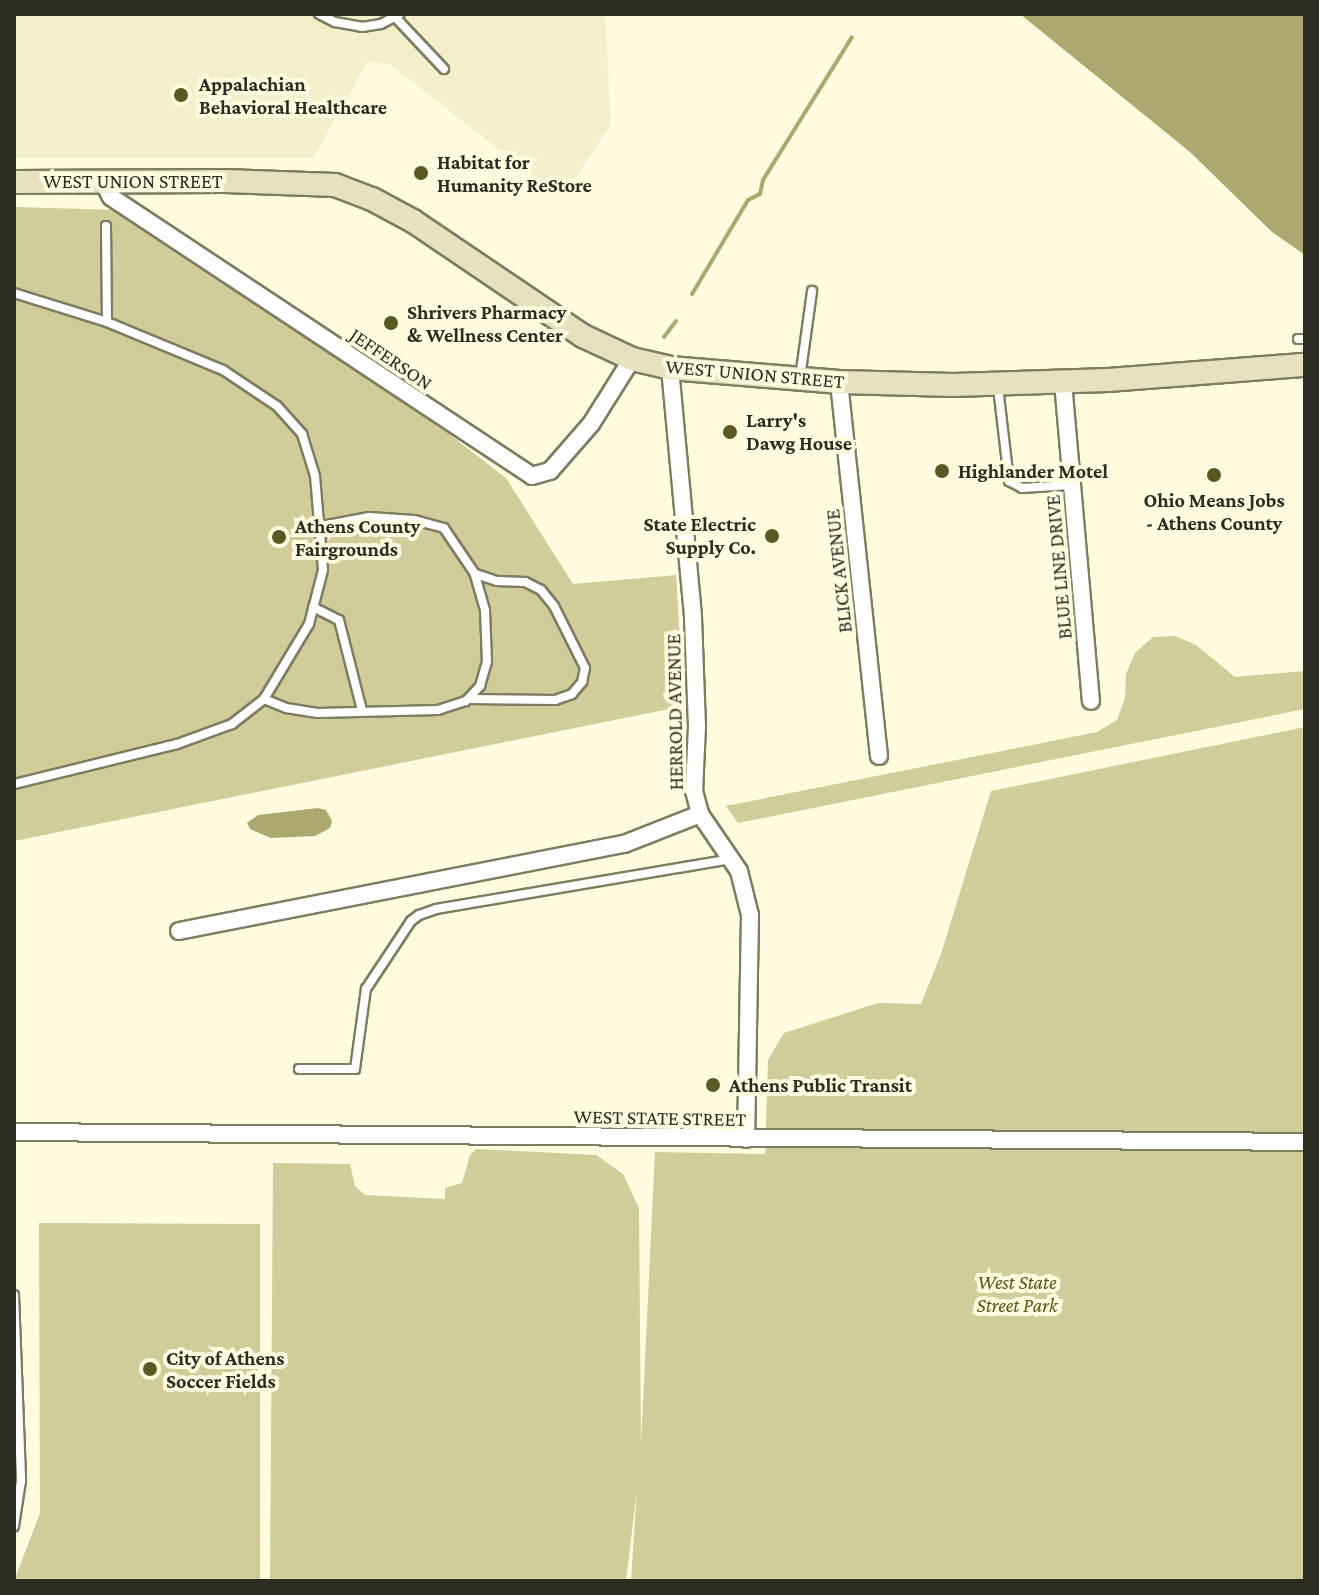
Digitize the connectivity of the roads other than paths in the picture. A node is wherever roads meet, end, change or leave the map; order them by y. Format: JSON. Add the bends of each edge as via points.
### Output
{"nodes":[{"id":1,"x":319,"y":14,"type":"edge"},
{"id":2,"x":398,"y":16,"type":"edge"},
{"id":3,"x":444,"y":69,"type":"dead end"},
{"id":4,"x":14,"y":182,"type":"edge"},
{"id":5,"x":103,"y":182,"type":"junction"},
{"id":6,"x":106,"y":226,"type":"dead end"},
{"id":7,"x":812,"y":291,"type":"dead end"},
{"id":8,"x":14,"y":293,"type":"edge"},
{"id":9,"x":107,"y":322,"type":"junction"},
{"id":10,"x":632,"y":359,"type":"junction"},
{"id":11,"x":1305,"y":365,"type":"edge"},
{"id":12,"x":670,"y":368,"type":"junction"},
{"id":13,"x":800,"y":379,"type":"junction"},
{"id":14,"x":839,"y":382,"type":"junction"},
{"id":15,"x":1063,"y":382,"type":"junction"},
{"id":16,"x":998,"y":385,"type":"junction"},
{"id":17,"x":1071,"y":485,"type":"junction"},
{"id":18,"x":322,"y":526,"type":"junction"},
{"id":19,"x":475,"y":574,"type":"junction"},
{"id":20,"x":313,"y":607,"type":"junction"},
{"id":21,"x":264,"y":699,"type":"junction"},
{"id":22,"x":469,"y":699,"type":"junction"},
{"id":23,"x":1091,"y":701,"type":"dead end"},
{"id":24,"x":362,"y":710,"type":"junction"},
{"id":25,"x":879,"y":756,"type":"dead end"},
{"id":26,"x":14,"y":784,"type":"edge"},
{"id":27,"x":700,"y":814,"type":"junction"},
{"id":28,"x":732,"y":858,"type":"junction"},
{"id":29,"x":179,"y":931,"type":"dead end"},
{"id":30,"x":299,"y":1069,"type":"dead end"},
{"id":31,"x":14,"y":1132,"type":"edge"},
{"id":32,"x":746,"y":1139,"type":"junction"},
{"id":33,"x":1305,"y":1142,"type":"edge"},
{"id":34,"x":14,"y":1295,"type":"edge"},
{"id":35,"x":14,"y":1526,"type":"edge"}],
"edges":[{"from":1,"to":2,"type":"lane","via":[[362,27]]},
{"from":2,"to":3,"type":"lane"},
{"from":4,"to":5,"type":"main road","name":"WEST UNION STREET"},
{"from":5,"to":10,"type":"main road","name":"WEST UNION STREET","via":[[308,182],[346,189],[413,221],[566,327]]},
{"from":5,"to":10,"type":"street","name":"JEFFERSON","via":[[111,197],[532,476],[550,471],[591,424]]},
{"from":6,"to":9,"type":"lane"},
{"from":7,"to":13,"type":"lane"},
{"from":8,"to":9,"type":"lane"},
{"from":9,"to":18,"type":"lane","via":[[223,370],[277,406],[302,434]]},
{"from":10,"to":12,"type":"main road","name":"WEST UNION STREET"},
{"from":11,"to":15,"type":"main road","name":"WEST UNION STREET"},
{"from":12,"to":13,"type":"main road","name":"WEST UNION STREET"},
{"from":12,"to":27,"type":"street","name":"HERROLD AVENUE","via":[[693,618],[694,791]]},
{"from":13,"to":14,"type":"main road","name":"WEST UNION STREET"},
{"from":14,"to":16,"type":"main road","name":"WEST UNION STREET"},
{"from":14,"to":25,"type":"street","name":"BLICK AVENUE"},
{"from":15,"to":16,"type":"main road","name":"WEST UNION STREET"},
{"from":15,"to":17,"type":"street","name":"BLUE LINE DRIVE"},
{"from":16,"to":17,"type":"lane","via":[[1009,481],[1022,488]]},
{"from":17,"to":23,"type":"street","name":"BLUE LINE DRIVE"},
{"from":18,"to":19,"type":"lane","via":[[369,517],[444,528]]},
{"from":18,"to":20,"type":"lane","via":[[323,570]]},
{"from":19,"to":22,"type":"lane","via":[[485,610],[487,662],[480,686]]},
{"from":19,"to":22,"type":"lane","via":[[525,582],[541,590],[585,668],[572,694],[555,700]]},
{"from":20,"to":21,"type":"lane","via":[[309,624]]},
{"from":20,"to":24,"type":"lane","via":[[339,620]]},
{"from":21,"to":24,"type":"lane","via":[[318,713]]},
{"from":21,"to":26,"type":"lane","via":[[232,724],[177,744]]},
{"from":22,"to":24,"type":"lane","via":[[438,710]]},
{"from":27,"to":28,"type":"street","name":"HERROLD AVENUE"},
{"from":27,"to":29,"type":"street","via":[[624,844]]},
{"from":28,"to":30,"type":"lane","via":[[419,915],[366,989],[355,1069]]},
{"from":28,"to":32,"type":"street","name":"HERROLD AVENUE","via":[[750,915]]},
{"from":31,"to":32,"type":"street","name":"WEST STATE STREET"},
{"from":32,"to":33,"type":"street","name":"WEST STATE STREET"},
{"from":34,"to":35,"type":"lane","via":[[21,1481]]}]}
